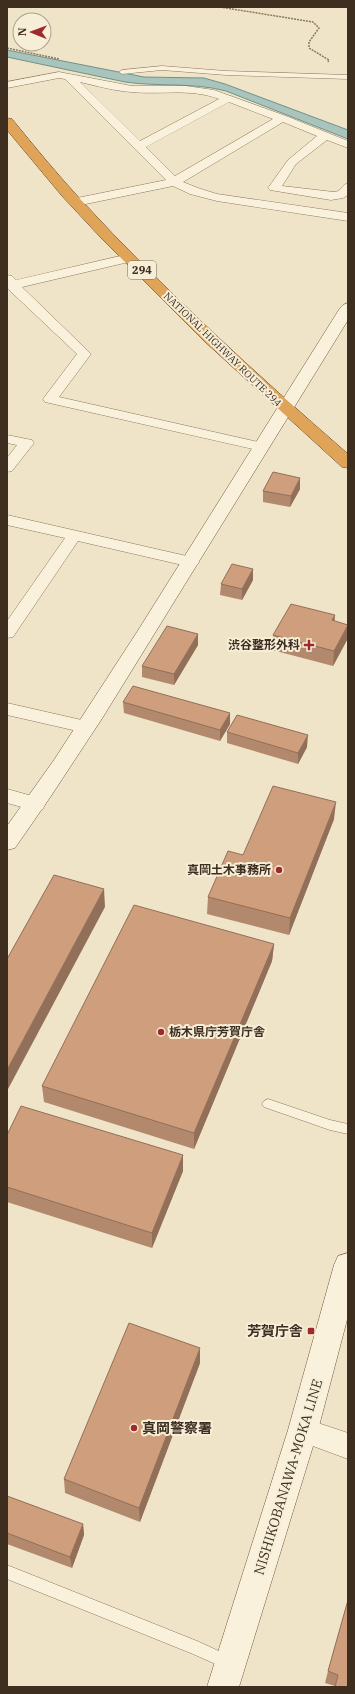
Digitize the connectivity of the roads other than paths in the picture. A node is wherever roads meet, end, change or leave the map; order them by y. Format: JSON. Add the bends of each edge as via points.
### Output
{"nodes":[{"id":1,"x":122,"y":72,"type":"joint"},
{"id":2,"x":69,"y":77,"type":"junction"},
{"id":3,"x":348,"y":77,"type":"edge"},
{"id":4,"x":106,"y":84,"type":"junction"},
{"id":5,"x":7,"y":86,"type":"edge"},
{"id":6,"x":228,"y":98,"type":"junction"},
{"id":7,"x":282,"y":118,"type":"junction"},
{"id":8,"x":7,"y":122,"type":"edge"},
{"id":9,"x":325,"y":136,"type":"junction"},
{"id":10,"x":348,"y":145,"type":"edge"},
{"id":11,"x":138,"y":147,"type":"junction"},
{"id":12,"x":174,"y":182,"type":"junction"},
{"id":13,"x":348,"y":187,"type":"edge"},
{"id":14,"x":76,"y":202,"type":"junction"},
{"id":15,"x":348,"y":218,"type":"edge"},
{"id":16,"x":129,"y":258,"type":"junction"},
{"id":17,"x":10,"y":282,"type":"edge"},
{"id":18,"x":348,"y":308,"type":"edge"},
{"id":19,"x":286,"y":409,"type":"junction"},
{"id":20,"x":7,"y":439,"type":"edge"},
{"id":21,"x":262,"y":447,"type":"junction"},
{"id":22,"x":347,"y":462,"type":"edge"},
{"id":23,"x":7,"y":468,"type":"edge"},
{"id":24,"x":7,"y":520,"type":"edge"},
{"id":25,"x":74,"y":536,"type":"junction"},
{"id":26,"x":191,"y":562,"type":"junction"},
{"id":27,"x":7,"y":633,"type":"edge"},
{"id":28,"x":7,"y":709,"type":"edge"},
{"id":29,"x":86,"y":727,"type":"junction"},
{"id":30,"x":7,"y":796,"type":"edge"},
{"id":31,"x":36,"y":804,"type":"junction"},
{"id":32,"x":7,"y":842,"type":"edge"},
{"id":33,"x":268,"y":1104,"type":"dead end"},
{"id":34,"x":348,"y":1129,"type":"edge"},
{"id":35,"x":348,"y":1265,"type":"edge"},
{"id":36,"x":303,"y":1430,"type":"junction"},
{"id":37,"x":348,"y":1446,"type":"edge"},
{"id":38,"x":7,"y":1572,"type":"edge"},
{"id":39,"x":227,"y":1675,"type":"edge"}],
"edges":[{"from":1,"to":3,"type":"lane","via":[[162,68]]},
{"from":1,"to":4,"type":"street"},
{"from":2,"to":4,"type":"street"},
{"from":2,"to":5,"type":"street","via":[[59,76]]},
{"from":2,"to":11,"type":"street"},
{"from":4,"to":6,"type":"street","via":[[132,89],[186,89]]},
{"from":6,"to":7,"type":"street"},
{"from":6,"to":11,"type":"street"},
{"from":7,"to":9,"type":"street"},
{"from":7,"to":12,"type":"street"},
{"from":8,"to":14,"type":"highway","name":"NATIONAL HIGHWAY ROUTE 294","number":"294"},
{"from":9,"to":10,"type":"street"},
{"from":9,"to":13,"type":"street","via":[[292,162],[274,188],[339,196]]},
{"from":11,"to":12,"type":"street"},
{"from":12,"to":14,"type":"street"},
{"from":12,"to":15,"type":"street","via":[[217,198]]},
{"from":14,"to":16,"type":"highway","name":"NATIONAL HIGHWAY ROUTE 294","number":"294"},
{"from":16,"to":17,"type":"street"},
{"from":16,"to":19,"type":"highway","name":"NATIONAL HIGHWAY ROUTE 294","number":"294"},
{"from":17,"to":21,"type":"street","via":[[84,354],[50,399]]},
{"from":18,"to":19,"type":"street"},
{"from":19,"to":21,"type":"street"},
{"from":19,"to":22,"type":"highway","name":"NATIONAL HIGHWAY ROUTE 294","number":"294"},
{"from":20,"to":23,"type":"street","via":[[27,443]]},
{"from":21,"to":26,"type":"street"},
{"from":24,"to":25,"type":"street"},
{"from":25,"to":26,"type":"street"},
{"from":25,"to":27,"type":"street"},
{"from":26,"to":29,"type":"street"},
{"from":28,"to":29,"type":"street"},
{"from":29,"to":31,"type":"street"},
{"from":30,"to":31,"type":"street"},
{"from":31,"to":32,"type":"street"},
{"from":33,"to":34,"type":"lane"},
{"from":35,"to":36,"type":"street","name":"NISHIKOBANAWA-MOKA LINE"},
{"from":36,"to":37,"type":"street"},
{"from":36,"to":39,"type":"street","name":"NISHIKOBANAWA-MOKA LINE"},
{"from":38,"to":39,"type":"lane","via":[[197,1648]]}]}
